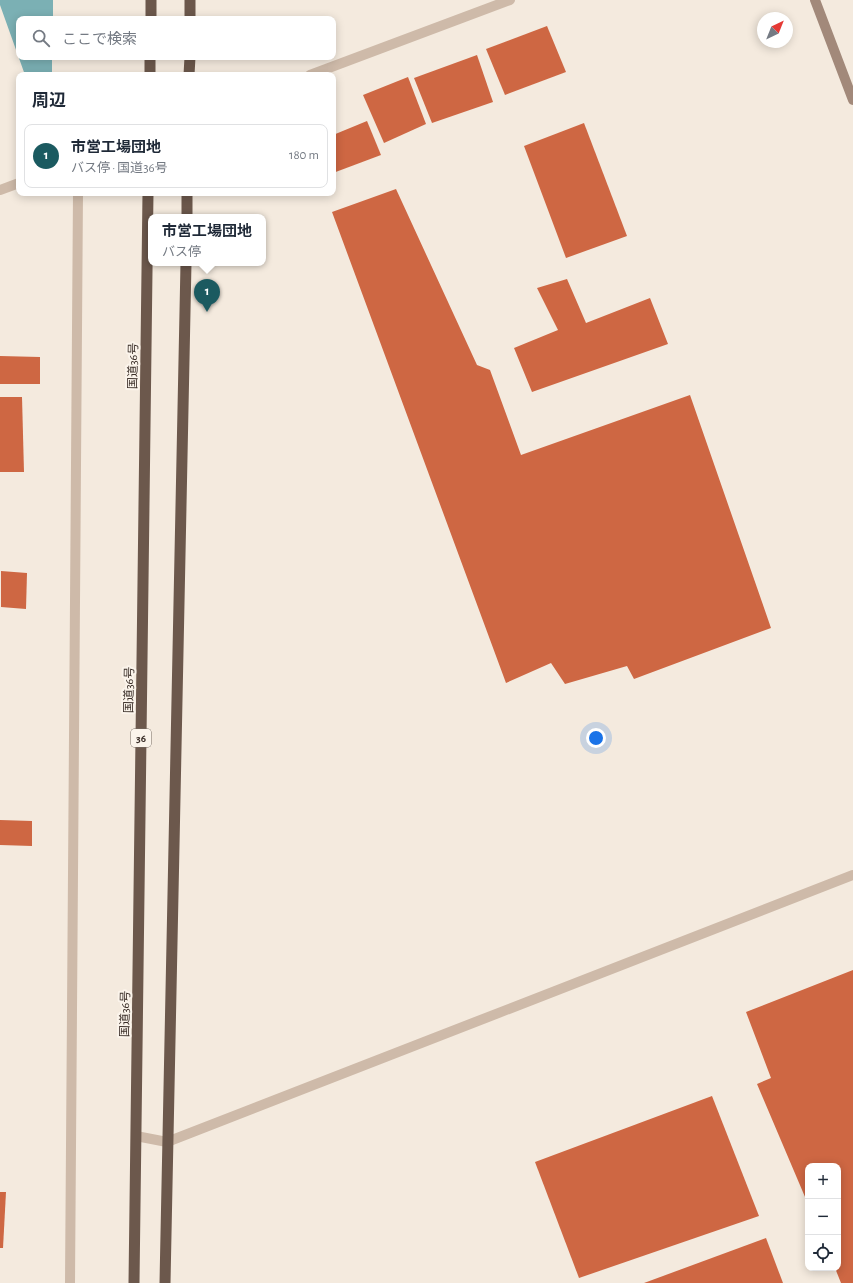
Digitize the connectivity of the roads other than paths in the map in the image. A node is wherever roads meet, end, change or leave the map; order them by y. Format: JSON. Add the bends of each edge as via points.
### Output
{"nodes":[{"id":1,"x":151,"y":0,"type":"edge"},
{"id":2,"x":190,"y":0,"type":"edge"},
{"id":3,"x":510,"y":0,"type":"edge"},
{"id":4,"x":815,"y":0,"type":"edge"},
{"id":5,"x":151,"y":16,"type":"edge"},
{"id":6,"x":190,"y":16,"type":"edge"},
{"id":7,"x":150,"y":60,"type":"edge"},
{"id":8,"x":190,"y":60,"type":"edge"},
{"id":9,"x":150,"y":72,"type":"edge"},
{"id":10,"x":189,"y":72,"type":"edge"},
{"id":11,"x":318,"y":72,"type":"edge"},
{"id":12,"x":853,"y":100,"type":"edge"},
{"id":13,"x":16,"y":184,"type":"edge"},
{"id":14,"x":0,"y":190,"type":"edge"},
{"id":15,"x":78,"y":196,"type":"edge"},
{"id":16,"x":148,"y":196,"type":"edge"},
{"id":17,"x":187,"y":196,"type":"edge"},
{"id":18,"x":187,"y":214,"type":"edge"},
{"id":19,"x":186,"y":266,"type":"edge"},
{"id":20,"x":853,"y":875,"type":"edge"},
{"id":21,"x":136,"y":1136,"type":"junction"},
{"id":22,"x":167,"y":1142,"type":"junction"},
{"id":23,"x":70,"y":1283,"type":"edge"},
{"id":24,"x":134,"y":1283,"type":"edge"},
{"id":25,"x":165,"y":1283,"type":"edge"}],
"edges":[{"from":1,"to":5,"type":"highway"},
{"from":2,"to":6,"type":"highway"},
{"from":3,"to":11,"type":"street"},
{"from":4,"to":12,"type":"main road"},
{"from":7,"to":9,"type":"highway"},
{"from":8,"to":10,"type":"highway"},
{"from":13,"to":14,"type":"street"},
{"from":15,"to":23,"type":"street"},
{"from":16,"to":21,"type":"highway","name":"国道36号","number":"36"},
{"from":17,"to":18,"type":"highway"},
{"from":19,"to":22,"type":"highway"},
{"from":20,"to":22,"type":"street"},
{"from":21,"to":22,"type":"street"},
{"from":21,"to":24,"type":"highway","name":"国道36号","number":"36"},
{"from":22,"to":25,"type":"highway"}]}
